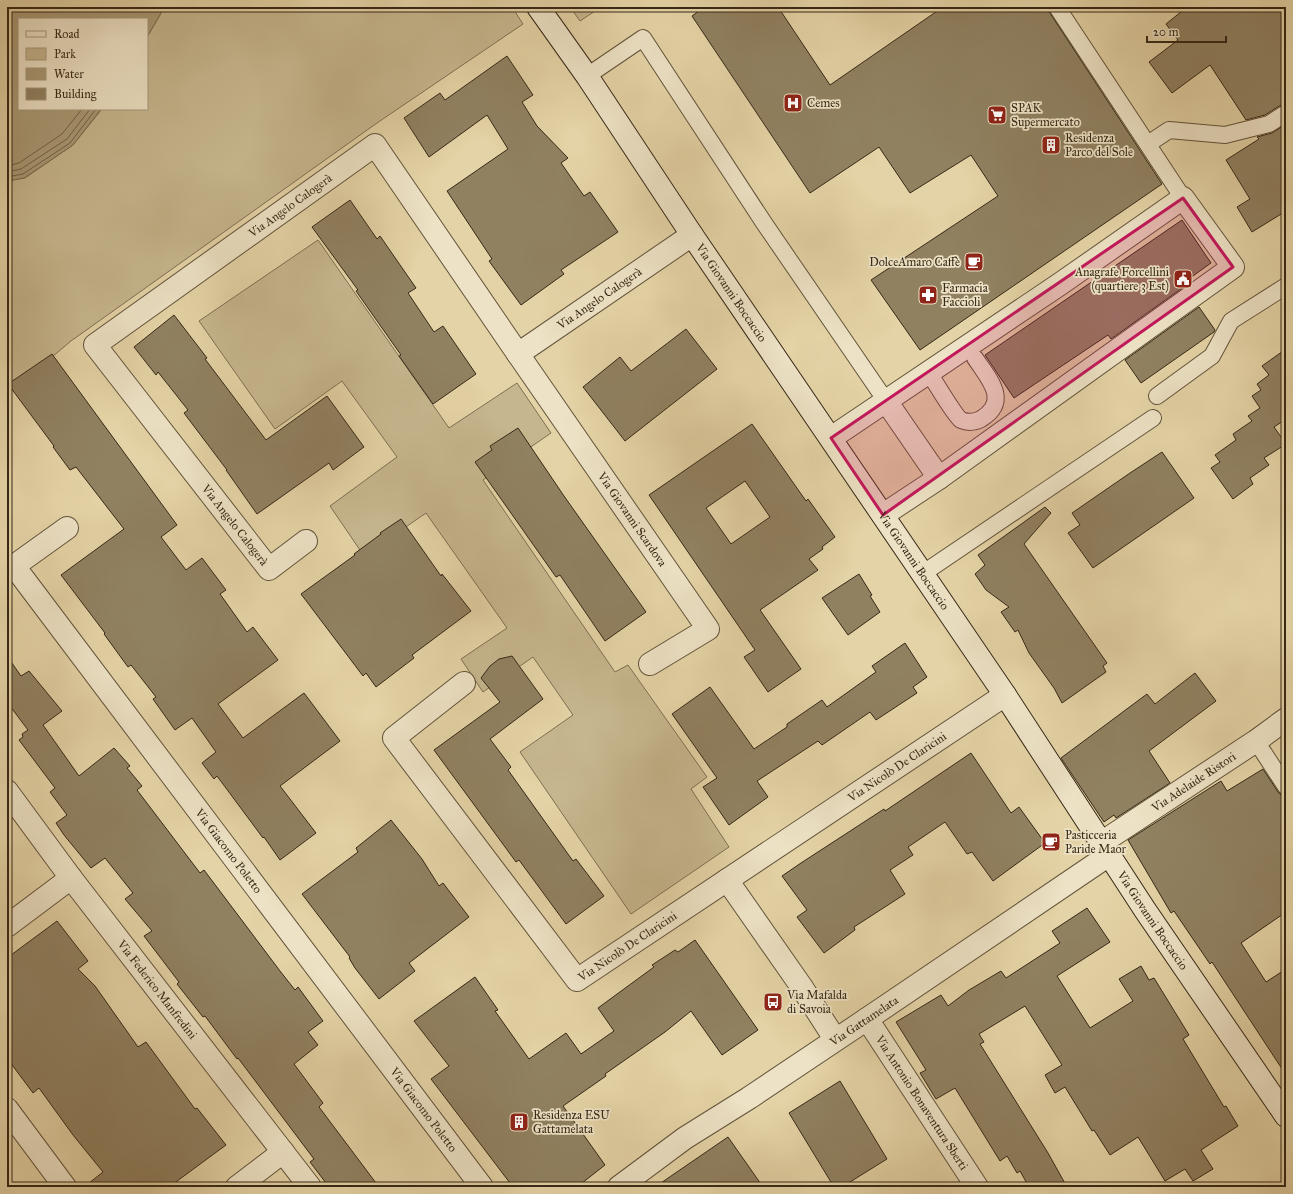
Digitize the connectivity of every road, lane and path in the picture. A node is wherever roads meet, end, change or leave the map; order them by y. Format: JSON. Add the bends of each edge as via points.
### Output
{"nodes":[{"id":1,"x":538,"y":7,"type":"edge"},
{"id":2,"x":1058,"y":7,"type":"edge"},
{"id":3,"x":587,"y":76,"type":"junction"},
{"id":4,"x":1286,"y":114,"type":"edge"},
{"id":5,"x":1148,"y":144,"type":"junction"},
{"id":6,"x":1184,"y":198,"type":"junction"},
{"id":7,"x":692,"y":235,"type":"junction"},
{"id":8,"x":1286,"y":286,"type":"edge"},
{"id":9,"x":518,"y":354,"type":"junction"},
{"id":10,"x":974,"y":358,"type":"dead end"},
{"id":11,"x":928,"y":372,"type":"junction"},
{"id":12,"x":1158,"y":396,"type":"dead end"},
{"id":13,"x":886,"y":401,"type":"junction"},
{"id":14,"x":1153,"y":418,"type":"dead end"},
{"id":15,"x":831,"y":438,"type":"junction"},
{"id":16,"x":939,"y":478,"type":"junction"},
{"id":17,"x":883,"y":515,"type":"junction"},
{"id":18,"x":67,"y":528,"type":"dead end"},
{"id":19,"x":306,"y":541,"type":"dead end"},
{"id":20,"x":922,"y":574,"type":"junction"},
{"id":21,"x":650,"y":664,"type":"dead end"},
{"id":22,"x":464,"y":683,"type":"dead end"},
{"id":23,"x":1005,"y":695,"type":"junction"},
{"id":24,"x":1286,"y":719,"type":"edge"},
{"id":25,"x":1256,"y":741,"type":"junction"},
{"id":26,"x":1286,"y":787,"type":"edge"},
{"id":27,"x":7,"y":791,"type":"edge"},
{"id":28,"x":1105,"y":849,"type":"junction"},
{"id":29,"x":71,"y":878,"type":"junction"},
{"id":30,"x":728,"y":880,"type":"junction"},
{"id":31,"x":7,"y":926,"type":"edge"},
{"id":32,"x":867,"y":1018,"type":"junction"},
{"id":33,"x":835,"y":1039,"type":"junction"},
{"id":34,"x":7,"y":1109,"type":"edge"},
{"id":35,"x":1286,"y":1116,"type":"edge"},
{"id":36,"x":283,"y":1152,"type":"junction"},
{"id":37,"x":65,"y":1187,"type":"edge"},
{"id":38,"x":238,"y":1187,"type":"edge"},
{"id":39,"x":310,"y":1187,"type":"edge"},
{"id":40,"x":482,"y":1187,"type":"edge"},
{"id":41,"x":619,"y":1187,"type":"edge"},
{"id":42,"x":977,"y":1187,"type":"edge"}],
"edges":[{"from":1,"to":3,"type":"street","name":"Via Giovanni Boccaccio"},
{"from":2,"to":5,"type":"lane"},
{"from":3,"to":7,"type":"street","name":"Via Giovanni Boccaccio"},
{"from":3,"to":13,"type":"lane","via":[[643,38],[764,223]]},
{"from":4,"to":5,"type":"lane","via":[[1269,124],[1225,135],[1170,130]]},
{"from":5,"to":6,"type":"lane"},
{"from":6,"to":11,"type":"street"},
{"from":6,"to":16,"type":"street","via":[[1233,267]]},
{"from":7,"to":9,"type":"street","name":"Via Angelo Calogerà"},
{"from":7,"to":15,"type":"street","name":"Via Giovanni Boccaccio"},
{"from":8,"to":12,"type":"lane","via":[[1231,321],[1212,356]]},
{"from":9,"to":19,"type":"street","name":"Via Angelo Calogerà","via":[[375,145],[95,345],[269,568]]},
{"from":9,"to":21,"type":"street","name":"Via Giovanni Scardova","via":[[708,629]]},
{"from":10,"to":11,"type":"lane","via":[[994,387],[996,401],[990,413],[978,420],[968,423],[960,419]]},
{"from":11,"to":13,"type":"street"},
{"from":13,"to":15,"type":"street"},
{"from":13,"to":16,"type":"street"},
{"from":14,"to":20,"type":"lane"},
{"from":15,"to":17,"type":"street","name":"Via Giovanni Boccaccio"},
{"from":16,"to":17,"type":"street"},
{"from":17,"to":20,"type":"street","name":"Via Giovanni Boccaccio"},
{"from":18,"to":40,"type":"street","name":"Via Giacomo Poletto","via":[[14,566]]},
{"from":20,"to":23,"type":"street","name":"Via Giovanni Boccaccio"},
{"from":22,"to":30,"type":"street","name":"Via Nicolò De Claricini","via":[[394,738],[577,980]]},
{"from":23,"to":28,"type":"street","name":"Via Giovanni Boccaccio"},
{"from":23,"to":30,"type":"street","name":"Via Nicolò De Claricini"},
{"from":24,"to":25,"type":"street","name":"Via Adelaide Ristori"},
{"from":25,"to":26,"type":"lane"},
{"from":25,"to":28,"type":"street","name":"Via Adelaide Ristori"},
{"from":27,"to":29,"type":"street","name":"Via Federico Manfredini"},
{"from":28,"to":32,"type":"street","name":"Via Gattamelata"},
{"from":28,"to":35,"type":"street","name":"Via Giovanni Boccaccio"},
{"from":29,"to":31,"type":"street"},
{"from":29,"to":36,"type":"street","name":"Via Federico Manfredini"},
{"from":30,"to":33,"type":"street"},
{"from":32,"to":33,"type":"street","name":"Via Gattamelata"},
{"from":32,"to":42,"type":"street","name":"Via Antonio Bonaventura Sberti"},
{"from":33,"to":41,"type":"street","name":"Via Gattamelata","via":[[685,1138]]},
{"from":34,"to":37,"type":"street"},
{"from":36,"to":38,"type":"street"},
{"from":36,"to":39,"type":"street","name":"Via Federico Manfredini"}]}
